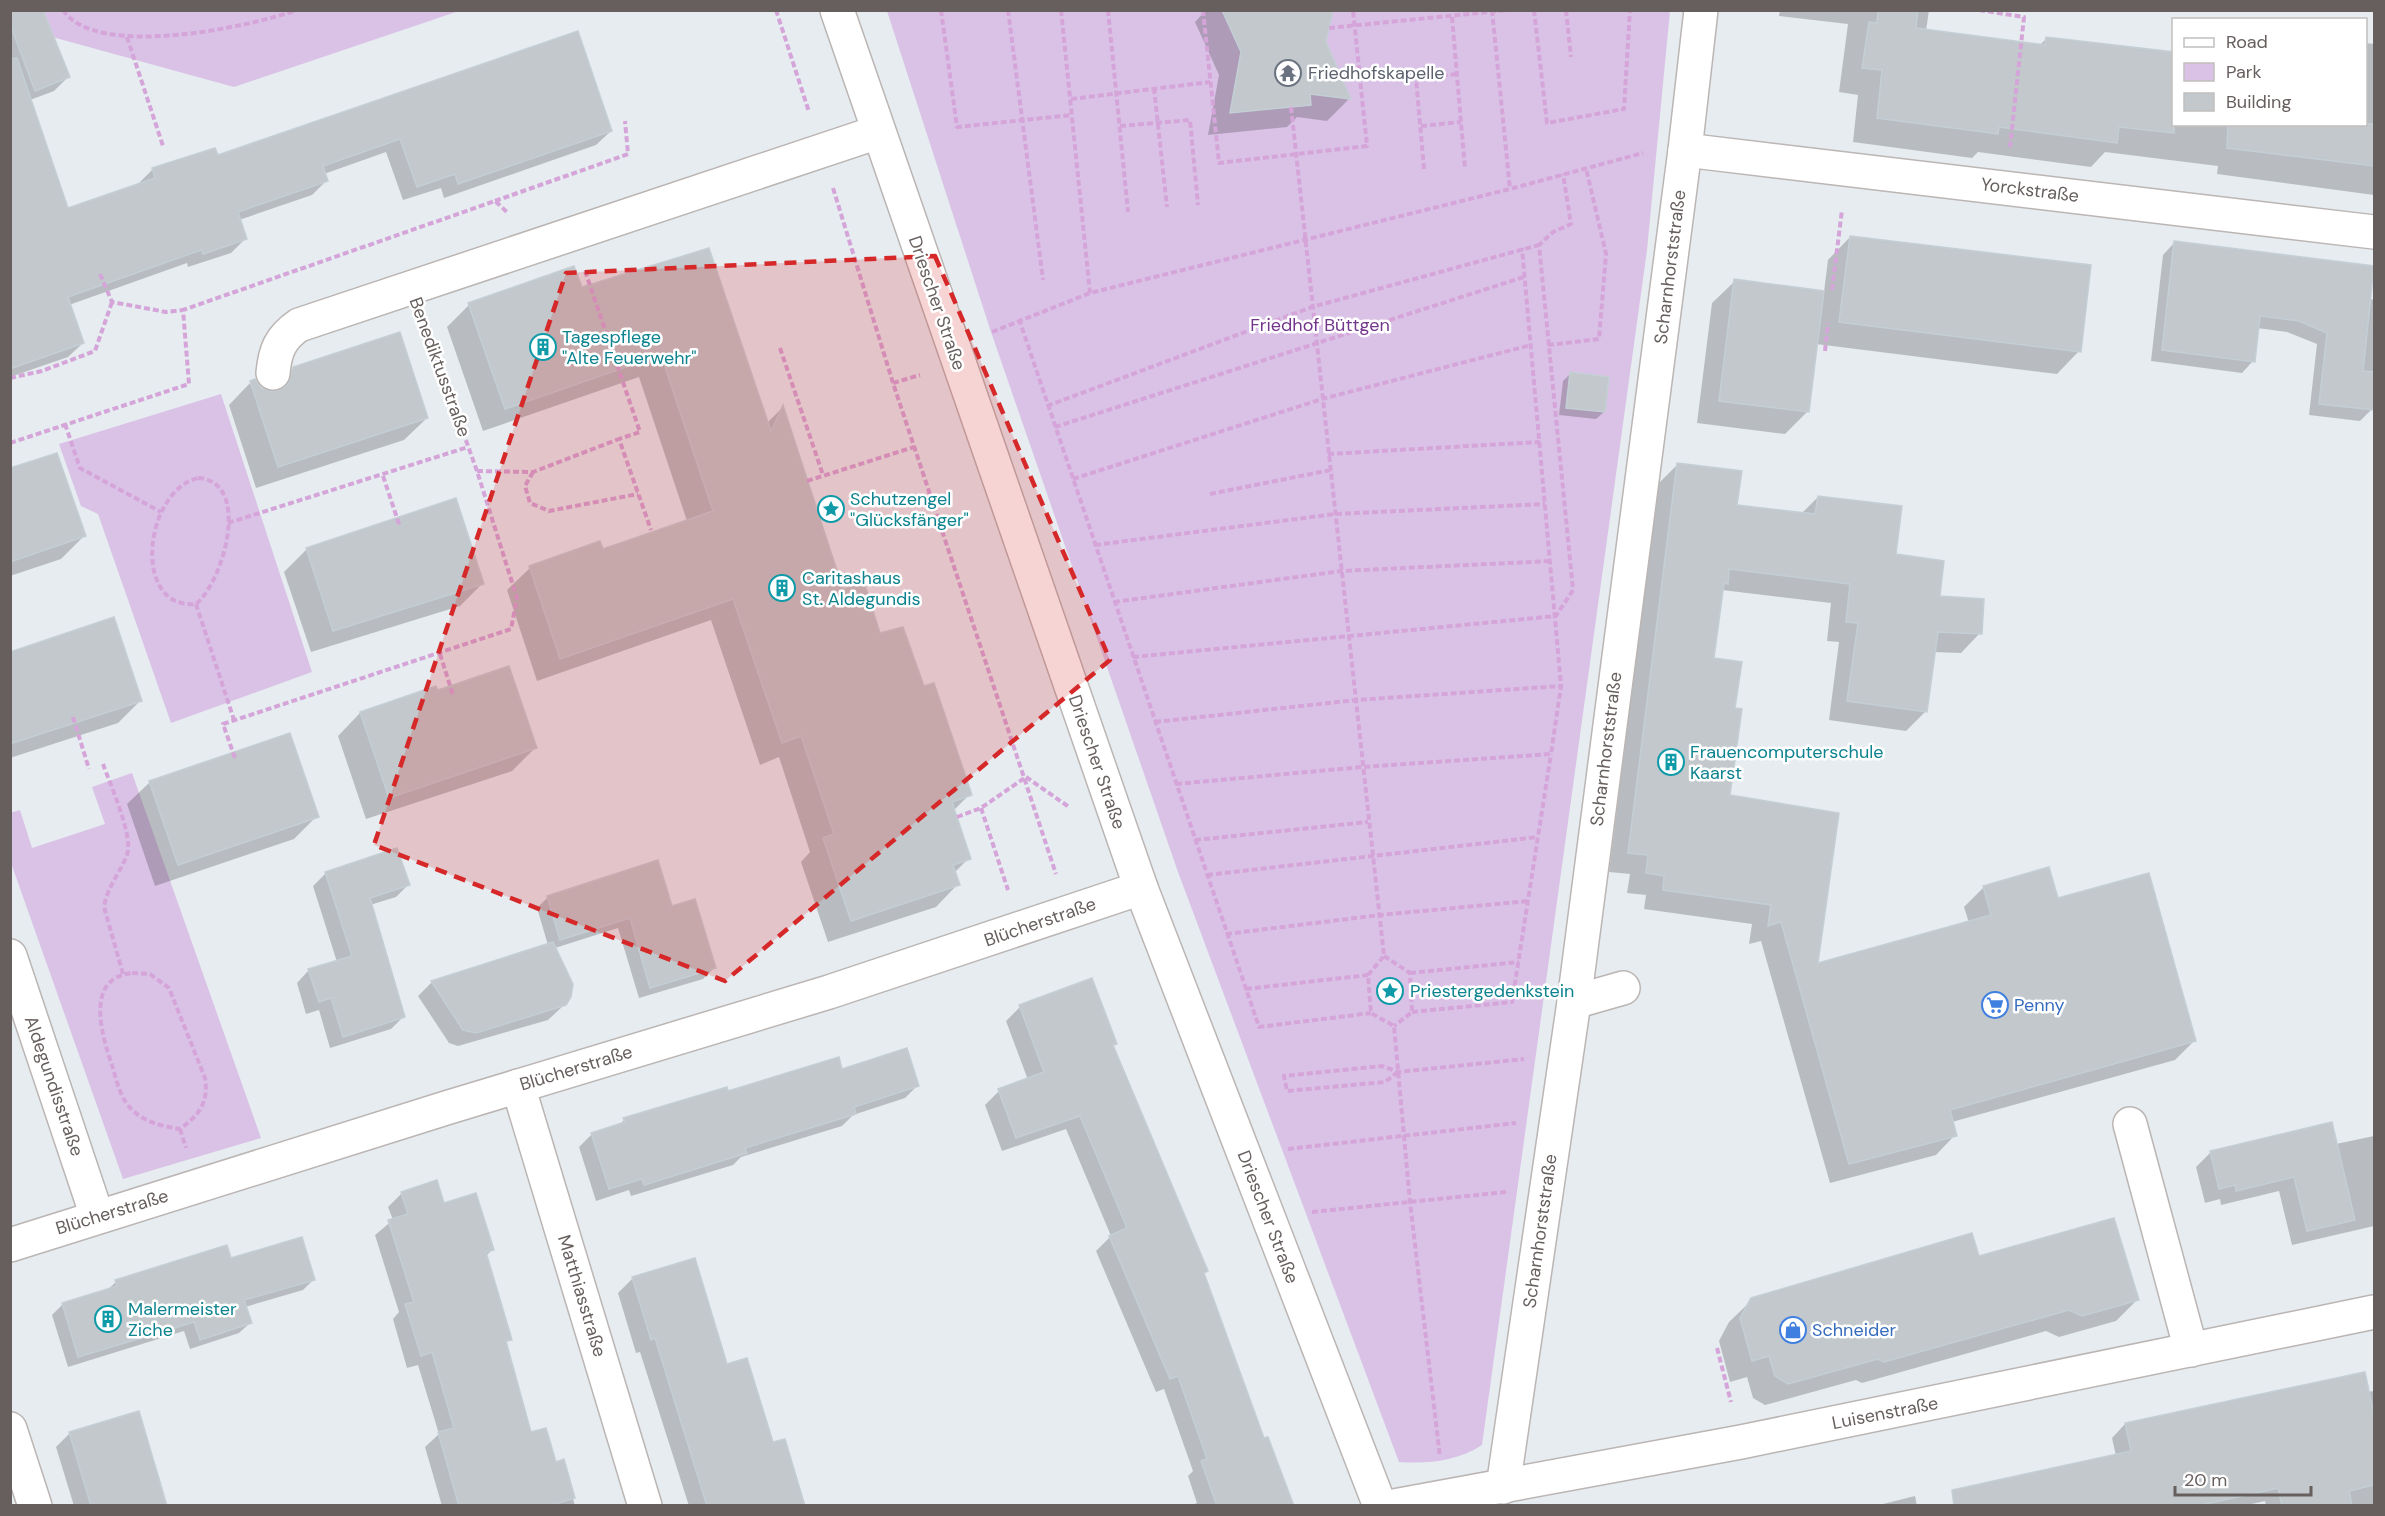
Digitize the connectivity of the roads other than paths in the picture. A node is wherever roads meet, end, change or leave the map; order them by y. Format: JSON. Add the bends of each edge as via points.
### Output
{"nodes":[{"id":1,"x":837,"y":10,"type":"edge"},
{"id":2,"x":1701,"y":10,"type":"edge"},
{"id":3,"x":878,"y":132,"type":"junction"},
{"id":4,"x":1685,"y":150,"type":"junction"},
{"id":5,"x":2374,"y":232,"type":"edge"},
{"id":6,"x":273,"y":373,"type":"dead end"},
{"id":7,"x":1141,"y":888,"type":"junction"},
{"id":8,"x":10,"y":956,"type":"edge"},
{"id":9,"x":1623,"y":988,"type":"dead end"},
{"id":10,"x":1574,"y":1002,"type":"junction"},
{"id":11,"x":518,"y":1086,"type":"junction"},
{"id":12,"x":2130,"y":1125,"type":"dead end"},
{"id":13,"x":97,"y":1216,"type":"junction"},
{"id":14,"x":10,"y":1245,"type":"edge"},
{"id":15,"x":2374,"y":1312,"type":"edge"},
{"id":16,"x":2191,"y":1350,"type":"junction"},
{"id":17,"x":10,"y":1429,"type":"edge"},
{"id":18,"x":1503,"y":1487,"type":"junction"},
{"id":19,"x":35,"y":1506,"type":"edge"},
{"id":20,"x":645,"y":1506,"type":"edge"},
{"id":21,"x":1380,"y":1506,"type":"edge"},
{"id":22,"x":1394,"y":1506,"type":"edge"}],
"edges":[{"from":1,"to":3,"type":"street","name":"Driescher Straße"},
{"from":2,"to":4,"type":"street","name":"Scharnhorststraße"},
{"from":3,"to":6,"type":"street","name":"Benediktusstraße","via":[[299,325],[286,334],[275,352]]},
{"from":3,"to":7,"type":"street","name":"Driescher Straße"},
{"from":4,"to":5,"type":"street","name":"Yorckstraße"},
{"from":4,"to":10,"type":"street","name":"Scharnhorststraße"},
{"from":7,"to":11,"type":"street","name":"Blücherstraße","via":[[829,992]]},
{"from":7,"to":21,"type":"street","name":"Driescher Straße"},
{"from":8,"to":13,"type":"street","name":"Aldegundisstraße"},
{"from":9,"to":10,"type":"street"},
{"from":10,"to":18,"type":"street","name":"Scharnhorststraße"},
{"from":11,"to":13,"type":"street","name":"Blücherstraße"},
{"from":11,"to":20,"type":"street","name":"Matthiasstraße"},
{"from":12,"to":16,"type":"street"},
{"from":13,"to":14,"type":"street","name":"Blücherstraße"},
{"from":15,"to":16,"type":"street","name":"Luisenstraße"},
{"from":16,"to":18,"type":"street","name":"Luisenstraße"},
{"from":17,"to":19,"type":"street"},
{"from":18,"to":22,"type":"street","name":"Luisenstraße"}]}
